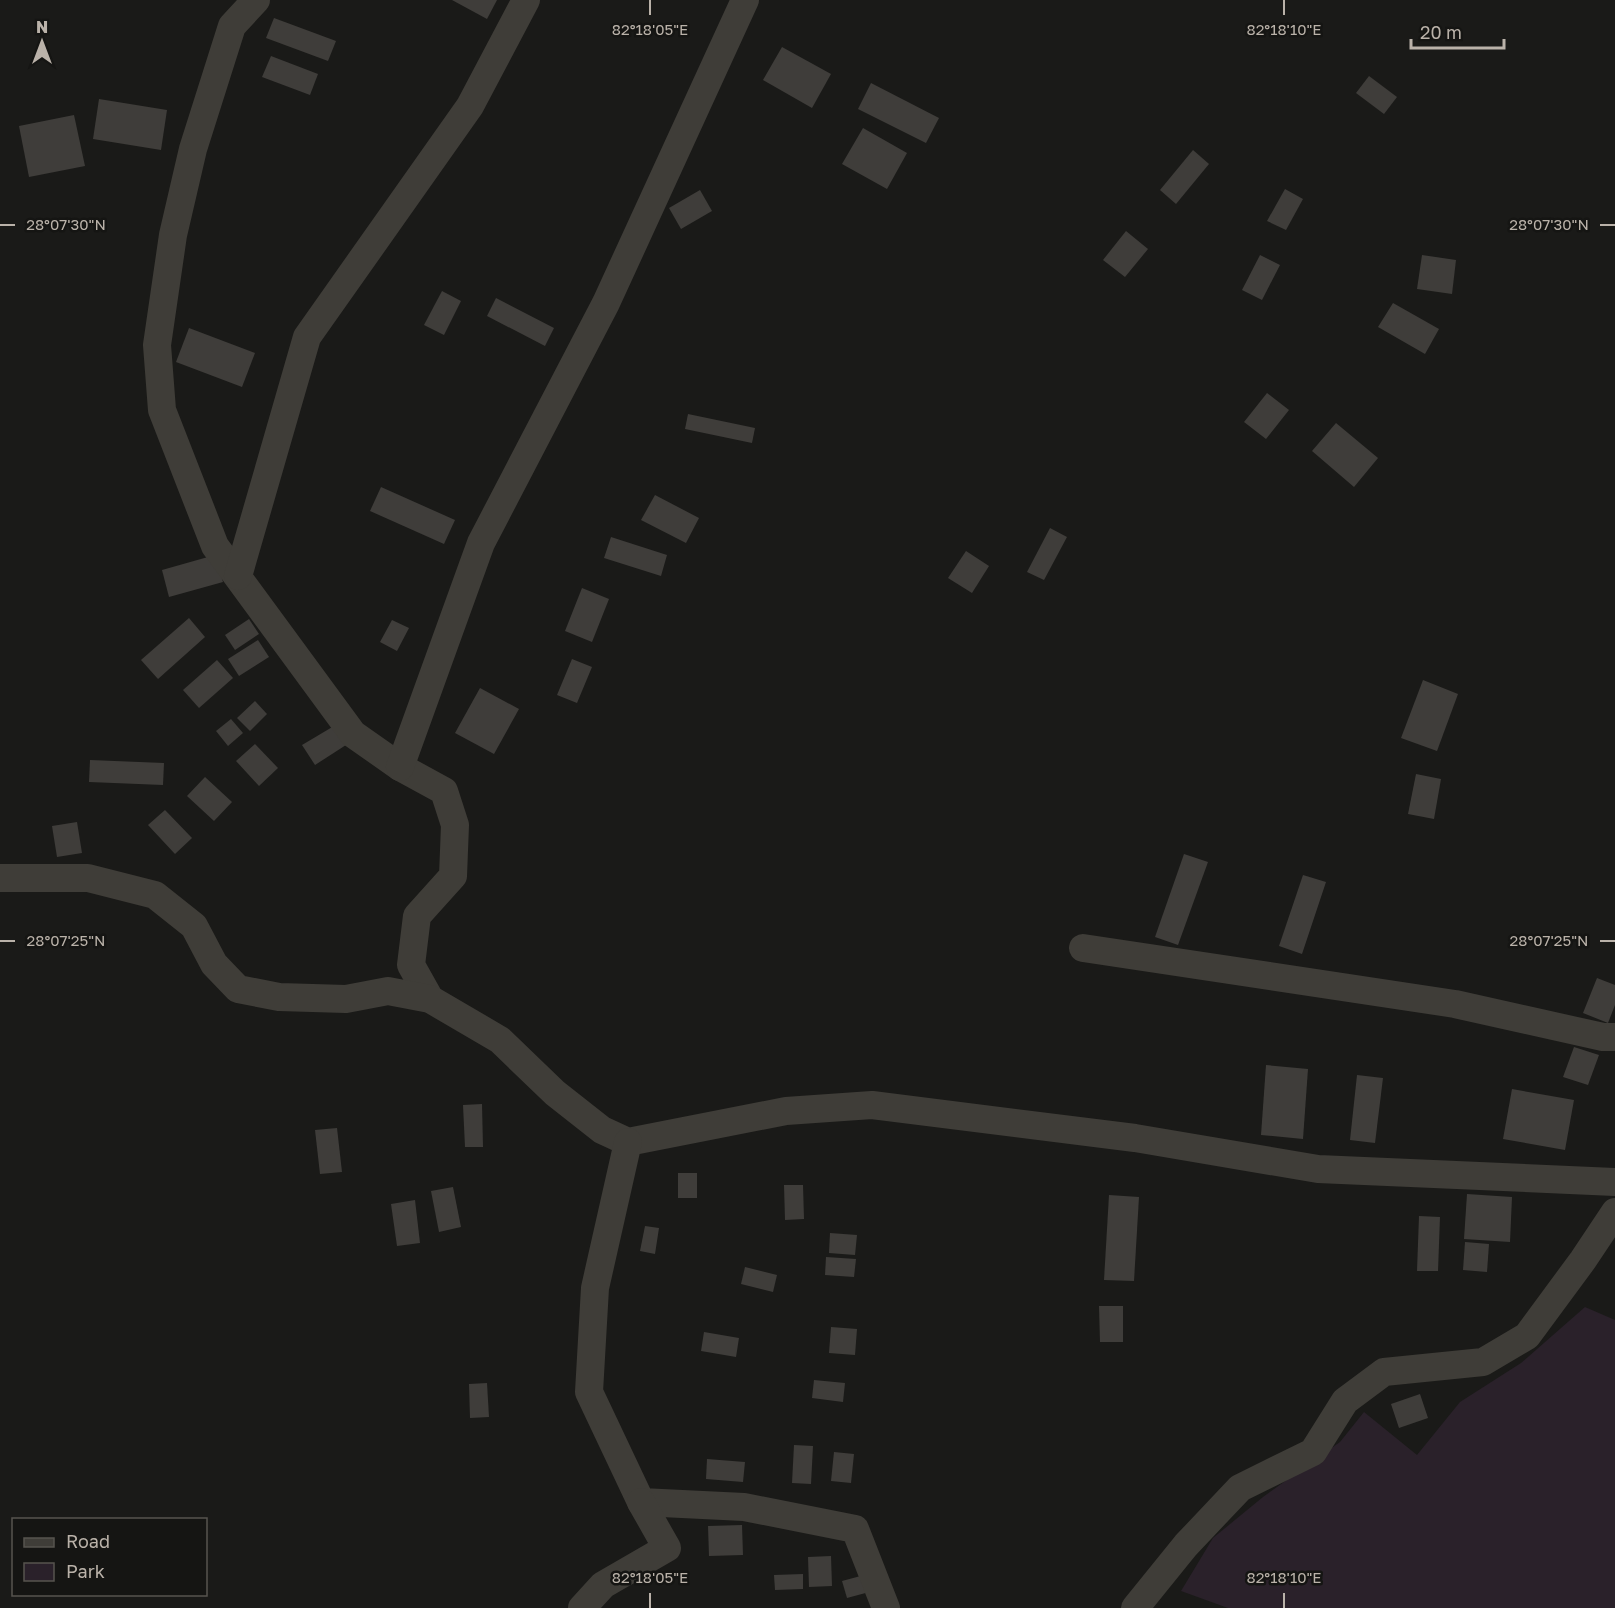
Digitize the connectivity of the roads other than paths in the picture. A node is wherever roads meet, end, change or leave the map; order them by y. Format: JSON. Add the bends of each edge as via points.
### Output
{"nodes":[{"id":1,"x":256,"y":0,"type":"edge"},
{"id":2,"x":526,"y":0,"type":"edge"},
{"id":3,"x":745,"y":0,"type":"edge"},
{"id":4,"x":238,"y":576,"type":"junction"},
{"id":5,"x":400,"y":767,"type":"junction"},
{"id":6,"x":0,"y":878,"type":"edge"},
{"id":7,"x":1083,"y":948,"type":"dead end"},
{"id":8,"x":430,"y":999,"type":"junction"},
{"id":9,"x":1615,"y":1037,"type":"edge"},
{"id":10,"x":628,"y":1142,"type":"junction"},
{"id":11,"x":1615,"y":1182,"type":"edge"},
{"id":12,"x":1615,"y":1212,"type":"edge"},
{"id":13,"x":641,"y":1502,"type":"junction"},
{"id":14,"x":582,"y":1608,"type":"edge"},
{"id":15,"x":886,"y":1608,"type":"edge"},
{"id":16,"x":1135,"y":1608,"type":"edge"}],
"edges":[{"from":1,"to":4,"type":"street","via":[[232,26],[193,149],[173,234],[156,345],[162,410],[215,546]]},
{"from":2,"to":4,"type":"street","via":[[470,106],[307,337]]},
{"from":3,"to":5,"type":"street","via":[[606,303],[481,543]]},
{"from":4,"to":5,"type":"street","via":[[353,734]]},
{"from":5,"to":8,"type":"street","via":[[444,791],[455,825],[453,876],[417,916],[411,965]]},
{"from":6,"to":8,"type":"street","via":[[88,878],[155,895],[194,926],[214,964],[238,989],[279,997],[346,999],[388,991]]},
{"from":7,"to":9,"type":"street","via":[[1455,1004]]},
{"from":8,"to":10,"type":"street","via":[[500,1040],[555,1093],[602,1130]]},
{"from":10,"to":11,"type":"street","via":[[786,1111],[872,1105],[1135,1138],[1318,1169]]},
{"from":10,"to":13,"type":"street","via":[[595,1288],[589,1392]]},
{"from":12,"to":16,"type":"street","via":[[1527,1336],[1483,1362],[1384,1372],[1345,1401],[1313,1452],[1239,1488]]},
{"from":13,"to":14,"type":"street","via":[[667,1548],[603,1585]]},
{"from":13,"to":15,"type":"street","via":[[744,1507],[855,1529]]}]}
